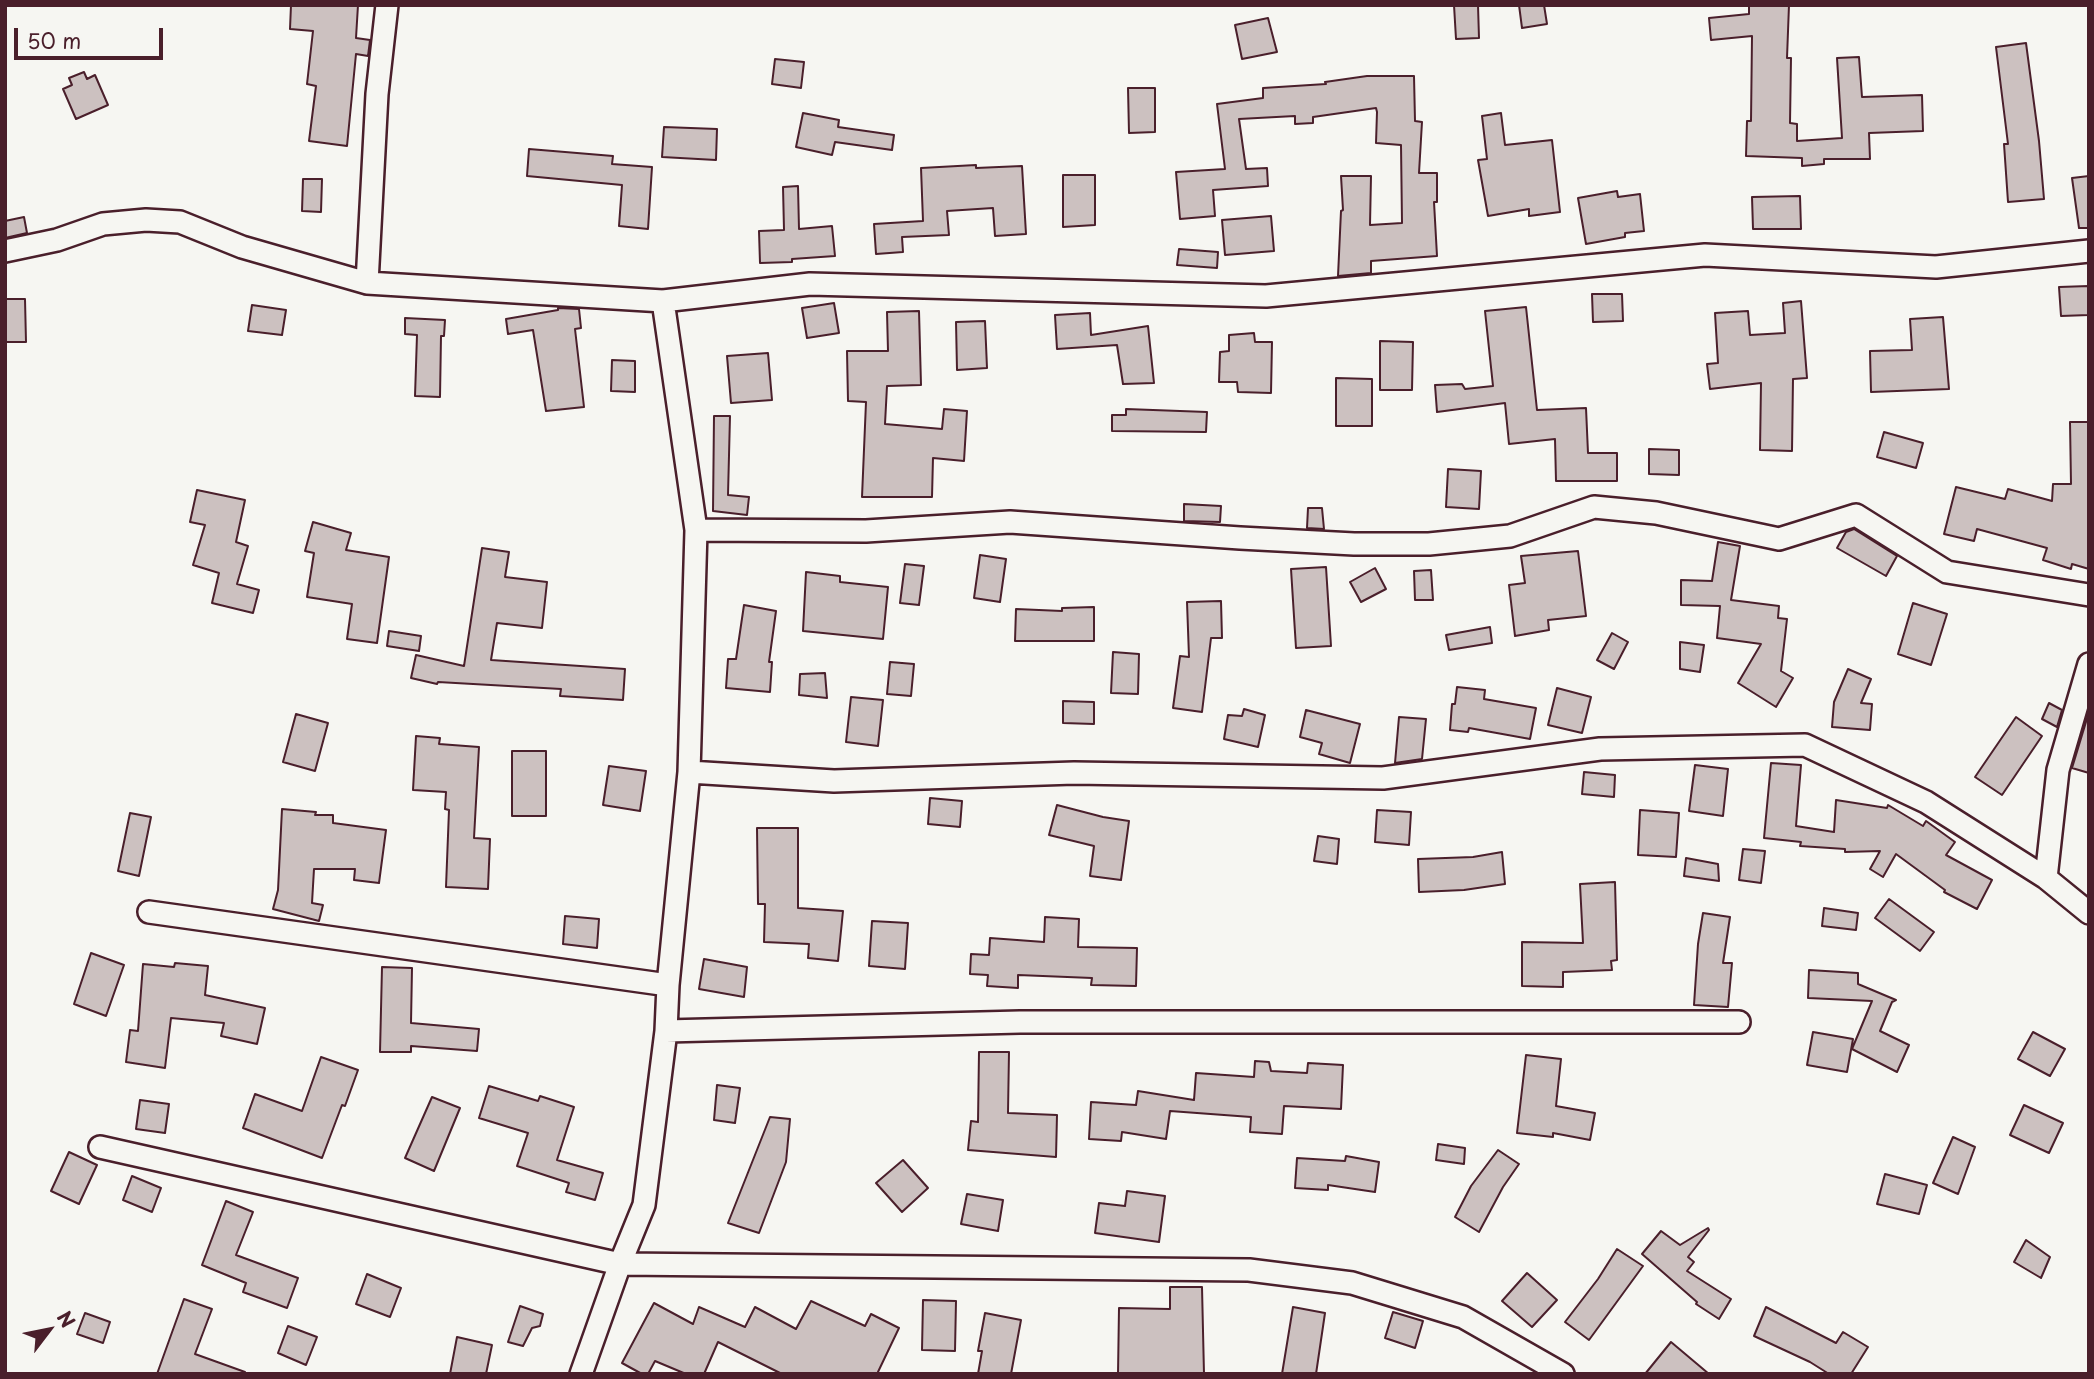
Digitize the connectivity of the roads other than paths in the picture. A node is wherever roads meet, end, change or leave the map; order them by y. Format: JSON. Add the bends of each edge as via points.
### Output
{"nodes":[{"id":1,"x":387,"y":5,"type":"edge"},
{"id":2,"x":5,"y":251,"type":"edge"},
{"id":3,"x":2089,"y":251,"type":"edge"},
{"id":4,"x":367,"y":283,"type":"junction"},
{"id":5,"x":663,"y":301,"type":"junction"},
{"id":6,"x":696,"y":530,"type":"junction"},
{"id":7,"x":2089,"y":595,"type":"edge"},
{"id":8,"x":2089,"y":664,"type":"edge"},
{"id":9,"x":689,"y":772,"type":"junction"},
{"id":10,"x":2046,"y":878,"type":"junction"},
{"id":11,"x":149,"y":912,"type":"dead end"},
{"id":12,"x":2089,"y":913,"type":"edge"},
{"id":13,"x":668,"y":985,"type":"junction"},
{"id":14,"x":1739,"y":1022,"type":"dead end"},
{"id":15,"x":666,"y":1031,"type":"junction"},
{"id":16,"x":100,"y":1147,"type":"dead end"},
{"id":17,"x":620,"y":1264,"type":"junction"},
{"id":18,"x":581,"y":1374,"type":"edge"},
{"id":19,"x":1563,"y":1374,"type":"edge"}],
"edges":[{"from":1,"to":4,"type":"street","via":[[377,94]]},
{"from":2,"to":4,"type":"street","via":[[103,224],[180,222],[242,247]]},
{"from":3,"to":5,"type":"street","via":[[1936,267],[1705,255],[1266,296],[810,284]]},
{"from":4,"to":5,"type":"street"},
{"from":5,"to":6,"type":"street"},
{"from":6,"to":7,"type":"street","via":[[866,531],[1010,522],[1354,544],[1429,544],[1510,536],[1594,507],[1656,513],[1779,539],[1856,515],[1947,572]]},
{"from":6,"to":9,"type":"street"},
{"from":8,"to":10,"type":"street","via":[[2058,770]]},
{"from":9,"to":10,"type":"street","via":[[834,781],[1074,773],[1383,778],[1600,749],[1805,745],[1926,802]]},
{"from":9,"to":13,"type":"street"},
{"from":10,"to":12,"type":"street"},
{"from":11,"to":13,"type":"street"},
{"from":13,"to":15,"type":"street"},
{"from":14,"to":15,"type":"street","via":[[1034,1022]]},
{"from":15,"to":17,"type":"street","via":[[644,1205]]},
{"from":16,"to":17,"type":"street"},
{"from":17,"to":18,"type":"street"},
{"from":17,"to":19,"type":"street","via":[[1250,1270],[1352,1283],[1463,1317]]}]}
